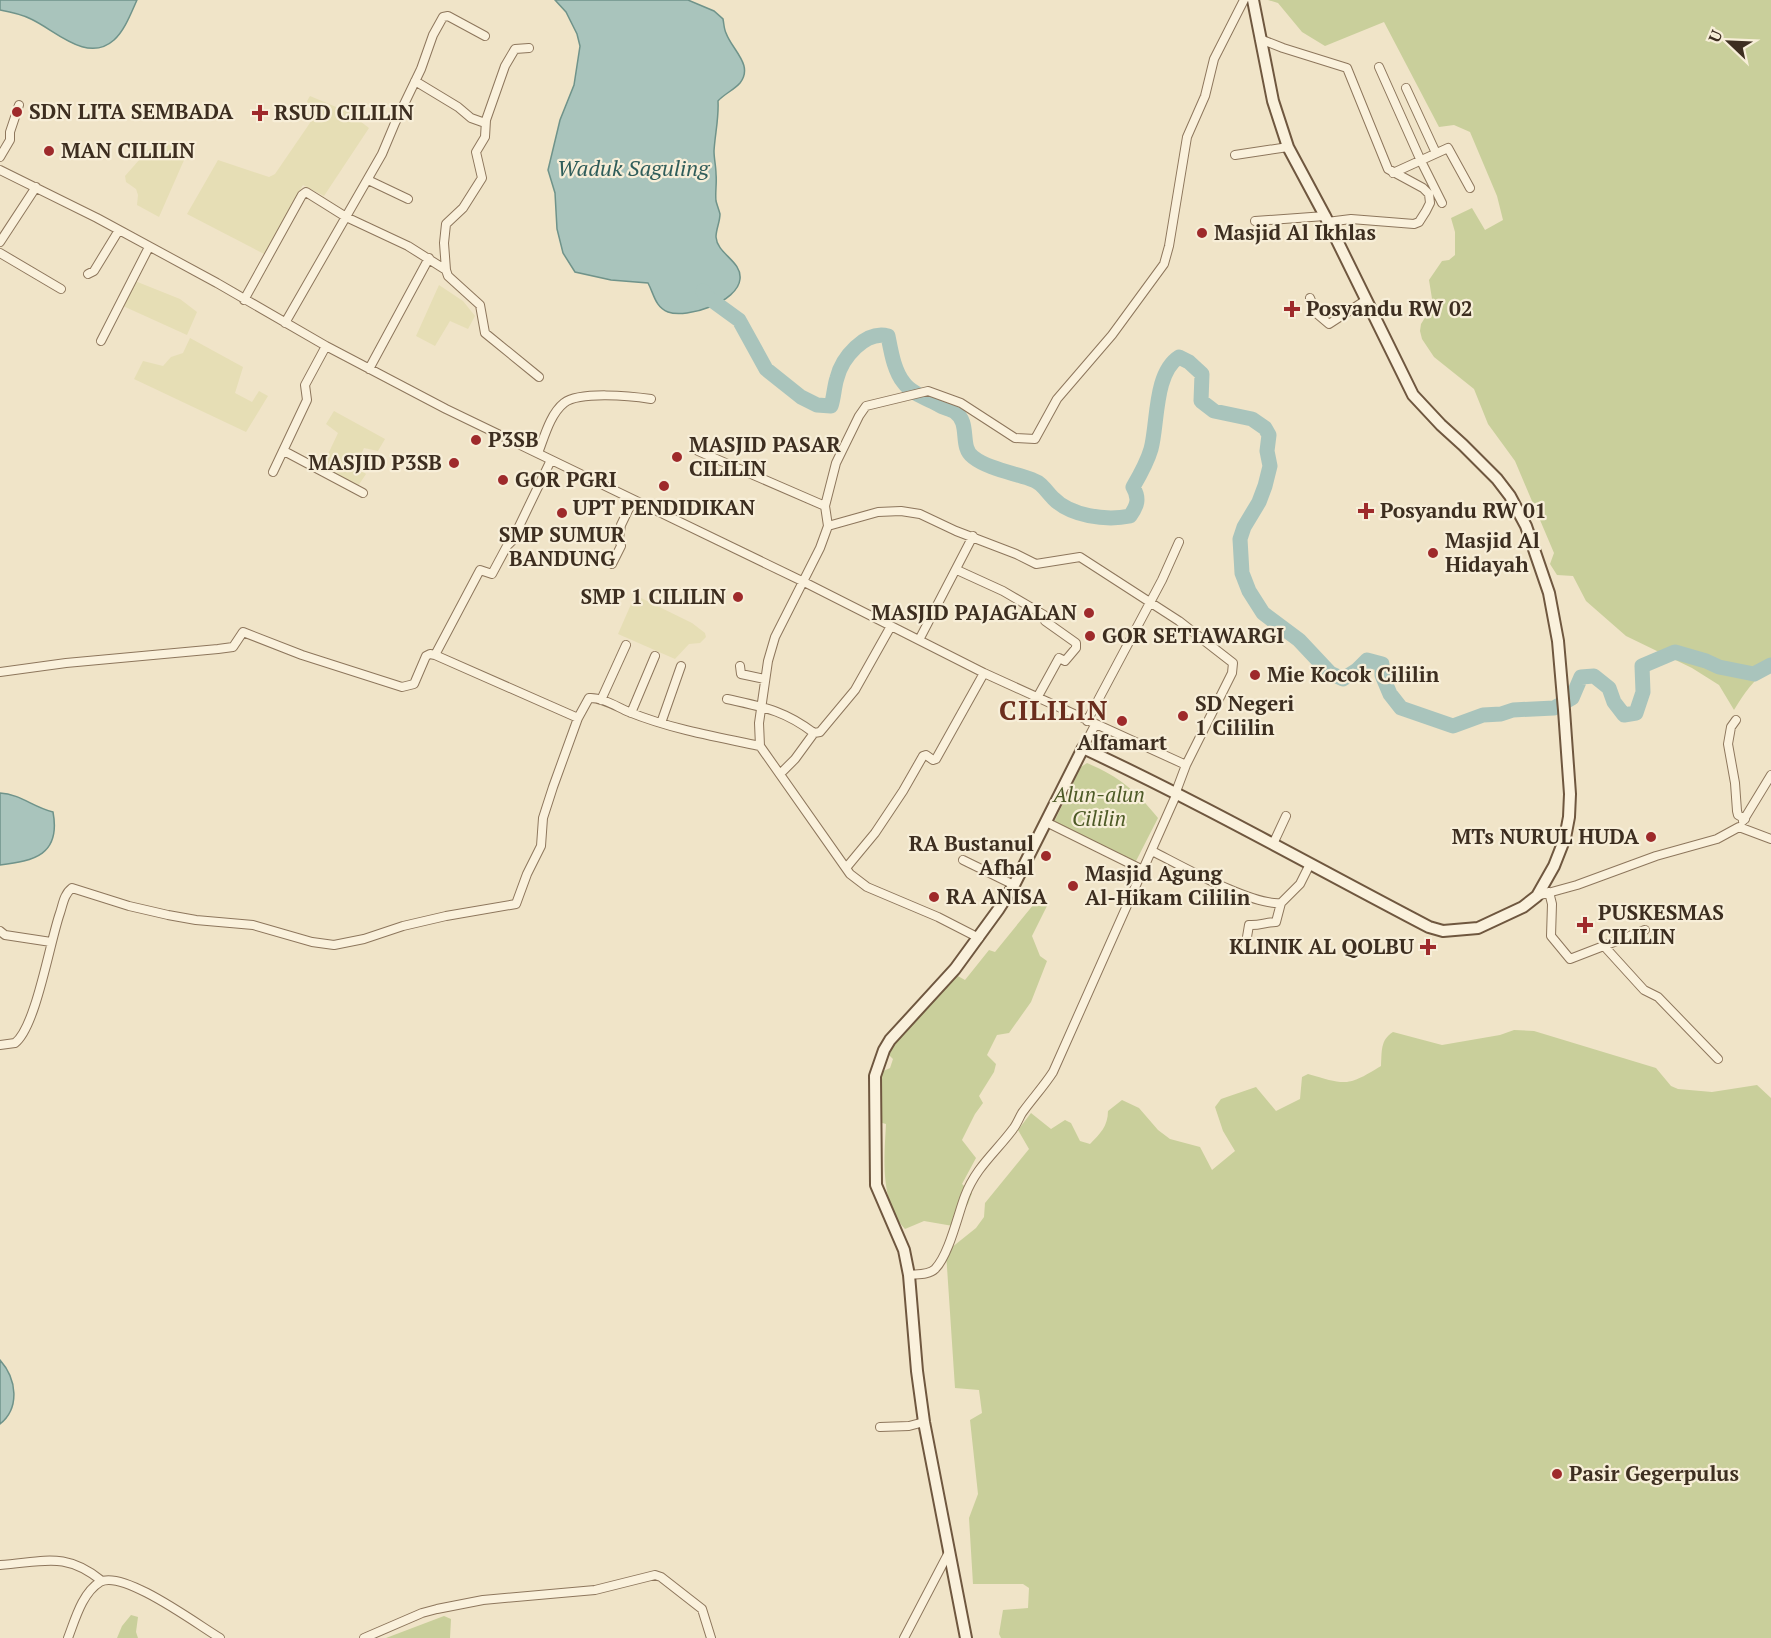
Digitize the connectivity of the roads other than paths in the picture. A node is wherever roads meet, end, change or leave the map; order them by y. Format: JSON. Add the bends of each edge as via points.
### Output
{"nodes":[{"id":1,"x":1244,"y":0,"type":"edge"},
{"id":2,"x":1253,"y":0,"type":"edge"},
{"id":3,"x":484,"y":36,"type":"dead end"},
{"id":4,"x":1259,"y":39,"type":"junction"},
{"id":5,"x":528,"y":48,"type":"dead end"},
{"id":6,"x":1379,"y":67,"type":"dead end"},
{"id":7,"x":415,"y":81,"type":"junction"},
{"id":8,"x":1406,"y":88,"type":"dead end"},
{"id":9,"x":18,"y":105,"type":"dead end"},
{"id":10,"x":485,"y":123,"type":"junction"},
{"id":11,"x":1288,"y":147,"type":"junction"},
{"id":12,"x":1436,"y":153,"type":"junction"},
{"id":13,"x":1235,"y":155,"type":"dead end"},
{"id":14,"x":0,"y":157,"type":"edge"},
{"id":15,"x":1421,"y":160,"type":"junction"},
{"id":16,"x":0,"y":170,"type":"edge"},
{"id":17,"x":1393,"y":173,"type":"junction"},
{"id":18,"x":368,"y":180,"type":"junction"},
{"id":19,"x":36,"y":187,"type":"junction"},
{"id":20,"x":1470,"y":189,"type":"dead end"},
{"id":21,"x":408,"y":200,"type":"dead end"},
{"id":22,"x":1442,"y":203,"type":"dead end"},
{"id":23,"x":346,"y":217,"type":"junction"},
{"id":24,"x":1326,"y":219,"type":"junction"},
{"id":25,"x":1254,"y":221,"type":"dead end"},
{"id":26,"x":119,"y":230,"type":"junction"},
{"id":27,"x":0,"y":242,"type":"edge"},
{"id":28,"x":149,"y":247,"type":"junction"},
{"id":29,"x":0,"y":253,"type":"edge"},
{"id":30,"x":429,"y":258,"type":"junction"},
{"id":31,"x":446,"y":270,"type":"junction"},
{"id":32,"x":88,"y":274,"type":"dead end"},
{"id":33,"x":61,"y":289,"type":"dead end"},
{"id":34,"x":1310,"y":298,"type":"dead end"},
{"id":35,"x":244,"y":300,"type":"junction"},
{"id":36,"x":1366,"y":300,"type":"junction"},
{"id":37,"x":285,"y":323,"type":"junction"},
{"id":38,"x":101,"y":341,"type":"dead end"},
{"id":39,"x":326,"y":346,"type":"junction"},
{"id":40,"x":369,"y":369,"type":"junction"},
{"id":41,"x":539,"y":377,"type":"dead end"},
{"id":42,"x":651,"y":399,"type":"dead end"},
{"id":43,"x":284,"y":451,"type":"junction"},
{"id":44,"x":698,"y":451,"type":"dead end"},
{"id":45,"x":538,"y":453,"type":"junction"},
{"id":46,"x":551,"y":460,"type":"junction"},
{"id":47,"x":273,"y":472,"type":"dead end"},
{"id":48,"x":363,"y":493,"type":"dead end"},
{"id":49,"x":633,"y":500,"type":"junction"},
{"id":50,"x":825,"y":506,"type":"junction"},
{"id":51,"x":828,"y":526,"type":"junction"},
{"id":52,"x":973,"y":536,"type":"junction"},
{"id":53,"x":1179,"y":542,"type":"dead end"},
{"id":54,"x":612,"y":564,"type":"dead end"},
{"id":55,"x":957,"y":570,"type":"junction"},
{"id":56,"x":804,"y":582,"type":"junction"},
{"id":57,"x":1149,"y":602,"type":"junction"},
{"id":58,"x":891,"y":626,"type":"junction"},
{"id":59,"x":919,"y":640,"type":"junction"},
{"id":60,"x":626,"y":645,"type":"dead end"},
{"id":61,"x":435,"y":655,"type":"junction"},
{"id":62,"x":655,"y":656,"type":"dead end"},
{"id":63,"x":681,"y":666,"type":"dead end"},
{"id":64,"x":740,"y":666,"type":"dead end"},
{"id":65,"x":0,"y":672,"type":"edge"},
{"id":66,"x":984,"y":674,"type":"junction"},
{"id":67,"x":765,"y":679,"type":"junction"},
{"id":68,"x":1036,"y":698,"type":"junction"},
{"id":69,"x":727,"y":699,"type":"dead end"},
{"id":70,"x":601,"y":700,"type":"junction"},
{"id":71,"x":761,"y":706,"type":"junction"},
{"id":72,"x":631,"y":713,"type":"junction"},
{"id":73,"x":578,"y":718,"type":"junction"},
{"id":74,"x":1736,"y":720,"type":"dead end"},
{"id":75,"x":661,"y":723,"type":"junction"},
{"id":76,"x":1091,"y":723,"type":"junction"},
{"id":77,"x":814,"y":734,"type":"junction"},
{"id":78,"x":760,"y":746,"type":"junction"},
{"id":79,"x":1083,"y":748,"type":"junction"},
{"id":80,"x":1186,"y":765,"type":"junction"},
{"id":81,"x":780,"y":774,"type":"junction"},
{"id":82,"x":1771,"y":775,"type":"edge"},
{"id":83,"x":1177,"y":793,"type":"junction"},
{"id":84,"x":1286,"y":816,"type":"dead end"},
{"id":85,"x":1745,"y":819,"type":"junction"},
{"id":86,"x":1046,"y":822,"type":"junction"},
{"id":87,"x":1739,"y":827,"type":"junction"},
{"id":88,"x":1771,"y":839,"type":"edge"},
{"id":89,"x":1273,"y":844,"type":"junction"},
{"id":90,"x":1152,"y":850,"type":"junction"},
{"id":91,"x":963,"y":860,"type":"dead end"},
{"id":92,"x":1310,"y":864,"type":"junction"},
{"id":93,"x":846,"y":868,"type":"junction"},
{"id":94,"x":1143,"y":870,"type":"junction"},
{"id":95,"x":1014,"y":885,"type":"junction"},
{"id":96,"x":1549,"y":892,"type":"junction"},
{"id":97,"x":1537,"y":896,"type":"junction"},
{"id":98,"x":1281,"y":903,"type":"junction"},
{"id":99,"x":1645,"y":930,"type":"dead end"},
{"id":100,"x":0,"y":931,"type":"edge"},
{"id":101,"x":979,"y":938,"type":"junction"},
{"id":102,"x":51,"y":942,"type":"junction"},
{"id":103,"x":1604,"y":946,"type":"junction"},
{"id":104,"x":1245,"y":949,"type":"dead end"},
{"id":105,"x":0,"y":1045,"type":"edge"},
{"id":106,"x":1718,"y":1059,"type":"dead end"},
{"id":107,"x":909,"y":1275,"type":"junction"},
{"id":108,"x":924,"y":1422,"type":"junction"},
{"id":109,"x":880,"y":1426,"type":"dead end"},
{"id":110,"x":949,"y":1552,"type":"junction"},
{"id":111,"x":0,"y":1565,"type":"edge"},
{"id":112,"x":102,"y":1581,"type":"junction"},
{"id":113,"x":68,"y":1638,"type":"edge"},
{"id":114,"x":220,"y":1638,"type":"edge"},
{"id":115,"x":364,"y":1638,"type":"edge"},
{"id":116,"x":711,"y":1638,"type":"edge"},
{"id":117,"x":904,"y":1638,"type":"edge"},
{"id":118,"x":966,"y":1638,"type":"edge"}],
"edges":[{"from":1,"to":50,"type":"street","via":[[1214,59],[1201,106],[1187,136],[1164,264],[1112,335],[1057,399],[1039,435],[1030,440],[1015,438],[961,403],[928,391],[866,406],[836,463]]},
{"from":2,"to":4,"type":"main road"},
{"from":3,"to":7,"type":"street","via":[[444,15]]},
{"from":4,"to":11,"type":"main road"},
{"from":4,"to":17,"type":"street","via":[[1347,68],[1385,164]]},
{"from":5,"to":10,"type":"street","via":[[513,52]]},
{"from":6,"to":15,"type":"street"},
{"from":7,"to":10,"type":"street"},
{"from":7,"to":18,"type":"street"},
{"from":8,"to":12,"type":"street"},
{"from":9,"to":14,"type":"street","via":[[10,140]]},
{"from":10,"to":31,"type":"street","via":[[485,137],[476,152],[482,178],[463,208],[446,224]]},
{"from":11,"to":13,"type":"street"},
{"from":11,"to":24,"type":"main road"},
{"from":12,"to":15,"type":"street"},
{"from":12,"to":20,"type":"street","via":[[1446,148],[1451,151]]},
{"from":15,"to":17,"type":"street"},
{"from":15,"to":22,"type":"street"},
{"from":16,"to":19,"type":"street"},
{"from":17,"to":24,"type":"street","via":[[1429,194],[1430,203],[1419,222]]},
{"from":18,"to":21,"type":"street"},
{"from":18,"to":23,"type":"street"},
{"from":19,"to":26,"type":"street"},
{"from":19,"to":27,"type":"street"},
{"from":23,"to":30,"type":"street"},
{"from":23,"to":35,"type":"street","via":[[304,192]]},
{"from":23,"to":37,"type":"street"},
{"from":24,"to":25,"type":"street"},
{"from":24,"to":36,"type":"main road"},
{"from":26,"to":28,"type":"street"},
{"from":26,"to":32,"type":"street","via":[[94,271]]},
{"from":28,"to":35,"type":"street"},
{"from":28,"to":38,"type":"street"},
{"from":29,"to":33,"type":"street"},
{"from":30,"to":31,"type":"street"},
{"from":30,"to":40,"type":"street"},
{"from":31,"to":41,"type":"street","via":[[481,307],[485,333]]},
{"from":34,"to":36,"type":"street","via":[[1316,313],[1329,324]]},
{"from":35,"to":37,"type":"street"},
{"from":36,"to":97,"type":"main road","via":[[1413,395],[1497,479],[1516,507],[1549,593],[1562,679],[1569,817],[1561,851]]},
{"from":37,"to":39,"type":"street"},
{"from":39,"to":40,"type":"street"},
{"from":39,"to":43,"type":"street","via":[[305,385],[307,400]]},
{"from":40,"to":45,"type":"street"},
{"from":42,"to":45,"type":"street","via":[[607,395],[564,403],[554,414]]},
{"from":43,"to":47,"type":"street"},
{"from":43,"to":48,"type":"street"},
{"from":44,"to":50,"type":"street"},
{"from":45,"to":46,"type":"street"},
{"from":46,"to":49,"type":"street"},
{"from":46,"to":61,"type":"street","via":[[512,541],[492,574],[480,570]]},
{"from":49,"to":54,"type":"street","via":[[621,525],[621,546]]},
{"from":49,"to":56,"type":"street"},
{"from":50,"to":51,"type":"street"},
{"from":51,"to":52,"type":"street","via":[[878,512],[901,511],[920,514]]},
{"from":51,"to":56,"type":"street"},
{"from":52,"to":55,"type":"street"},
{"from":52,"to":57,"type":"street","via":[[1036,564],[1083,557]]},
{"from":53,"to":57,"type":"street"},
{"from":55,"to":59,"type":"street"},
{"from":55,"to":68,"type":"street","via":[[1044,615],[1045,621],[1076,643],[1065,661],[1059,658]]},
{"from":56,"to":58,"type":"street"},
{"from":56,"to":67,"type":"street","via":[[775,637]]},
{"from":57,"to":76,"type":"street"},
{"from":57,"to":80,"type":"street","via":[[1234,666]]},
{"from":58,"to":59,"type":"street"},
{"from":58,"to":77,"type":"street","via":[[846,702]]},
{"from":59,"to":66,"type":"street"},
{"from":60,"to":70,"type":"street"},
{"from":61,"to":65,"type":"street","via":[[426,656],[416,682],[402,687],[243,632],[233,647]]},
{"from":61,"to":73,"type":"street"},
{"from":62,"to":72,"type":"street"},
{"from":63,"to":75,"type":"street"},
{"from":64,"to":67,"type":"street","via":[[741,674]]},
{"from":66,"to":68,"type":"street"},
{"from":66,"to":93,"type":"street","via":[[936,759],[923,756],[875,833]]},
{"from":67,"to":71,"type":"street"},
{"from":68,"to":76,"type":"street"},
{"from":69,"to":71,"type":"street"},
{"from":70,"to":72,"type":"street"},
{"from":70,"to":73,"type":"street","via":[[587,700]]},
{"from":71,"to":77,"type":"street","via":[[791,717]]},
{"from":71,"to":78,"type":"street"},
{"from":72,"to":75,"type":"street"},
{"from":73,"to":102,"type":"street","via":[[543,818],[541,846],[514,905],[446,916],[334,945],[253,925],[158,913],[72,888],[66,894]]},
{"from":74,"to":85,"type":"street","via":[[1728,744],[1737,811]]},
{"from":75,"to":78,"type":"street"},
{"from":76,"to":79,"type":"street"},
{"from":76,"to":80,"type":"street"},
{"from":77,"to":81,"type":"street"},
{"from":78,"to":81,"type":"street"},
{"from":79,"to":83,"type":"main road"},
{"from":79,"to":86,"type":"main road"},
{"from":80,"to":83,"type":"street"},
{"from":81,"to":93,"type":"street"},
{"from":82,"to":85,"type":"street"},
{"from":83,"to":89,"type":"main road"},
{"from":83,"to":90,"type":"street"},
{"from":84,"to":89,"type":"street"},
{"from":85,"to":87,"type":"street"},
{"from":86,"to":94,"type":"street"},
{"from":86,"to":95,"type":"main road"},
{"from":87,"to":88,"type":"street"},
{"from":87,"to":96,"type":"street","via":[[1717,839]]},
{"from":89,"to":92,"type":"main road"},
{"from":90,"to":94,"type":"street"},
{"from":90,"to":98,"type":"street","via":[[1229,889],[1273,904]]},
{"from":91,"to":95,"type":"street"},
{"from":92,"to":97,"type":"main road","via":[[1443,931],[1478,928]]},
{"from":92,"to":98,"type":"street","via":[[1300,884]]},
{"from":93,"to":101,"type":"street","via":[[867,887]]},
{"from":94,"to":107,"type":"street","via":[[1053,1072],[973,1180],[934,1270]]},
{"from":95,"to":101,"type":"main road"},
{"from":96,"to":97,"type":"street"},
{"from":96,"to":103,"type":"street","via":[[1551,936],[1570,958]]},
{"from":98,"to":104,"type":"street","via":[[1275,922],[1249,925]]},
{"from":99,"to":103,"type":"street"},
{"from":100,"to":102,"type":"street"},
{"from":101,"to":107,"type":"main road","via":[[890,1040],[874,1076],[876,1185],[904,1250]]},
{"from":102,"to":105,"type":"street","via":[[26,1029],[15,1043]]},
{"from":103,"to":106,"type":"street","via":[[1644,990],[1658,997]]},
{"from":107,"to":108,"type":"main road"},
{"from":108,"to":109,"type":"street"},
{"from":108,"to":110,"type":"main road"},
{"from":110,"to":117,"type":"street"},
{"from":110,"to":118,"type":"main road"},
{"from":111,"to":112,"type":"street","via":[[61,1560],[84,1568]]},
{"from":112,"to":113,"type":"street","via":[[84,1601]]},
{"from":112,"to":114,"type":"street","via":[[117,1581],[145,1591]]},
{"from":115,"to":116,"type":"street","via":[[437,1609],[483,1600],[595,1590],[655,1575],[702,1609]]}]}
